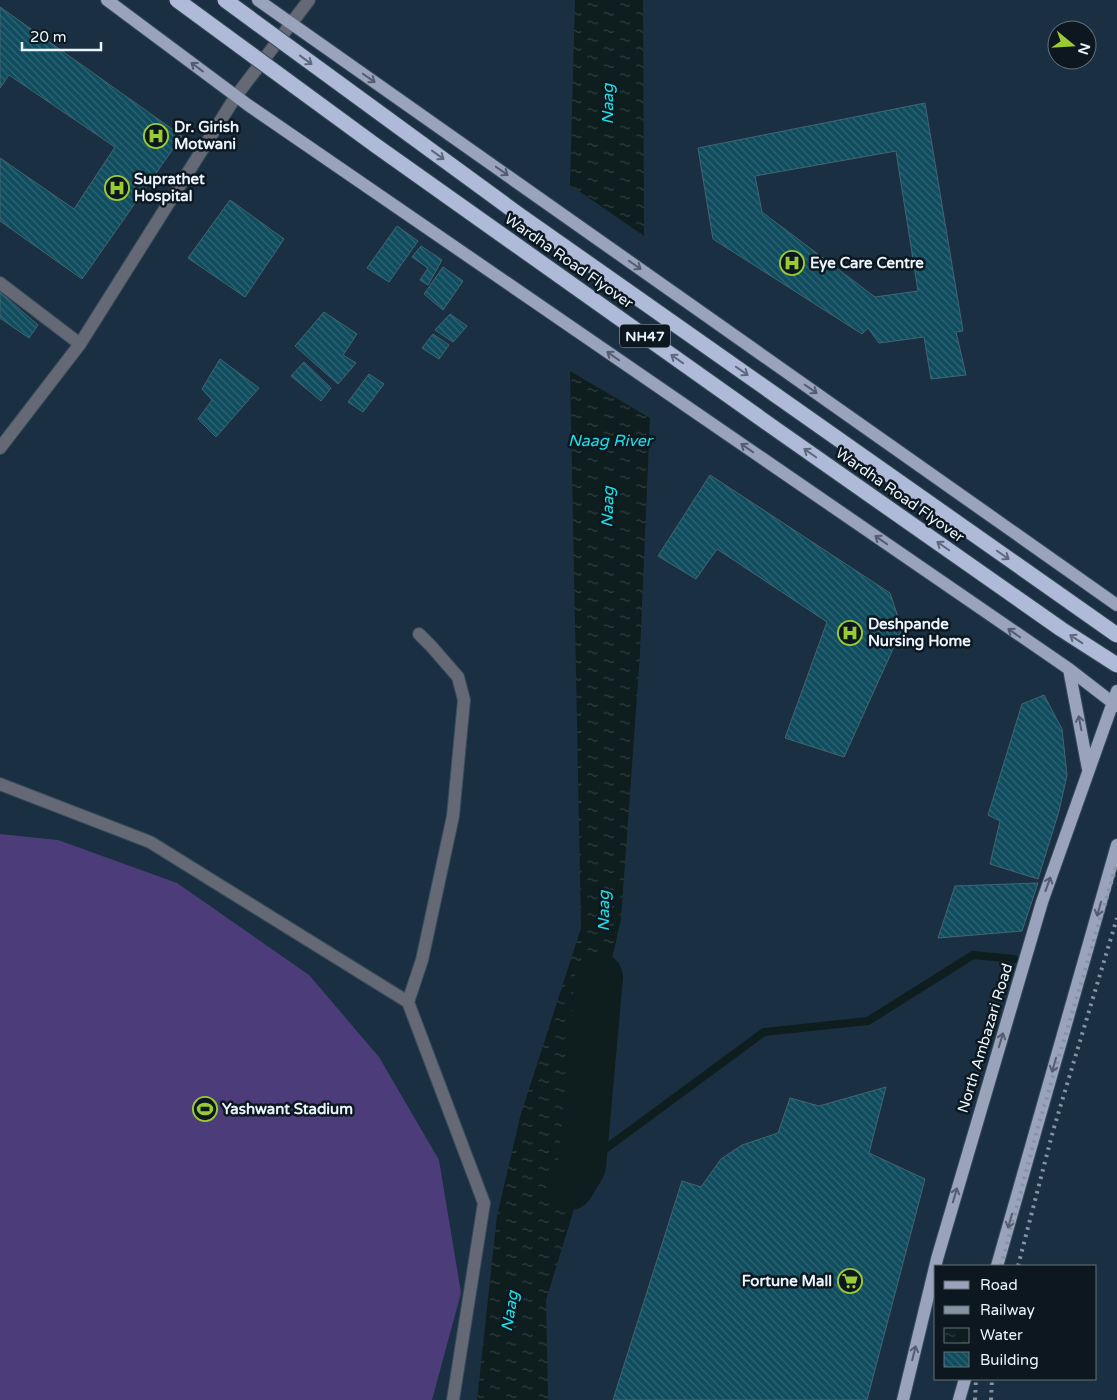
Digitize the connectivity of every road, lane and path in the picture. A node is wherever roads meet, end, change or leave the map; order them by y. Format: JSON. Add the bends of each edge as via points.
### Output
{"nodes":[{"id":1,"x":107,"y":0,"type":"edge"},
{"id":2,"x":177,"y":0,"type":"edge"},
{"id":3,"x":225,"y":0,"type":"edge"},
{"id":4,"x":258,"y":0,"type":"edge"},
{"id":5,"x":309,"y":0,"type":"edge"},
{"id":6,"x":292,"y":23,"type":"junction"},
{"id":7,"x":236,"y":96,"type":"junction"},
{"id":8,"x":0,"y":283,"type":"edge"},
{"id":9,"x":80,"y":344,"type":"junction"},
{"id":10,"x":5,"y":432,"type":"edge"},
{"id":11,"x":0,"y":448,"type":"edge"},
{"id":12,"x":1117,"y":606,"type":"edge"},
{"id":13,"x":419,"y":634,"type":"dead end"},
{"id":14,"x":1117,"y":635,"type":"edge"},
{"id":15,"x":1117,"y":665,"type":"edge"},
{"id":16,"x":1069,"y":669,"type":"junction"},
{"id":17,"x":1115,"y":700,"type":"edge"},
{"id":18,"x":1089,"y":771,"type":"junction"},
{"id":19,"x":0,"y":784,"type":"edge"},
{"id":20,"x":1117,"y":845,"type":"edge"},
{"id":21,"x":408,"y":1002,"type":"junction"},
{"id":22,"x":936,"y":1265,"type":"edge"},
{"id":23,"x":997,"y":1265,"type":"edge"},
{"id":24,"x":934,"y":1271,"type":"edge"},
{"id":25,"x":965,"y":1380,"type":"edge"},
{"id":26,"x":453,"y":1400,"type":"edge"},
{"id":27,"x":903,"y":1400,"type":"edge"},
{"id":28,"x":959,"y":1400,"type":"edge"}],
"edges":[{"from":7,"to":1,"type":"main road","one_way":true},
{"from":15,"to":2,"type":"highway","name":"Wardha Road Flyover","number":"NH47","one_way":true,"bridge":true,"via":[[1061,629],[383,151]]},
{"from":3,"to":14,"type":"highway","name":"Wardha Road Flyover","number":"NH47","one_way":true,"bridge":true,"via":[[518,214]]},
{"from":4,"to":6,"type":"main road"},
{"from":5,"to":6,"type":"street"},
{"from":6,"to":7,"type":"street"},
{"from":6,"to":12,"type":"main road","one_way":true},
{"from":7,"to":9,"type":"street"},
{"from":16,"to":7,"type":"main road","one_way":true},
{"from":8,"to":9,"type":"street"},
{"from":9,"to":10,"type":"street"},
{"from":10,"to":11,"type":"street"},
{"from":13,"to":21,"type":"street","via":[[458,677],[464,700],[453,816],[422,960]]},
{"from":16,"to":17,"type":"main road"},
{"from":18,"to":16,"type":"main road","one_way":true},
{"from":17,"to":18,"type":"main road","name":"North Ambazari Road"},
{"from":22,"to":18,"type":"main road","name":"North Ambazari Road","one_way":true,"via":[[1042,902]]},
{"from":19,"to":21,"type":"street","via":[[150,842]]},
{"from":20,"to":23,"type":"main road","one_way":true},
{"from":21,"to":26,"type":"street","via":[[484,1203]]},
{"from":27,"to":24,"type":"main road","name":"North Ambazari Road","one_way":true},
{"from":25,"to":28,"type":"main road"}]}
